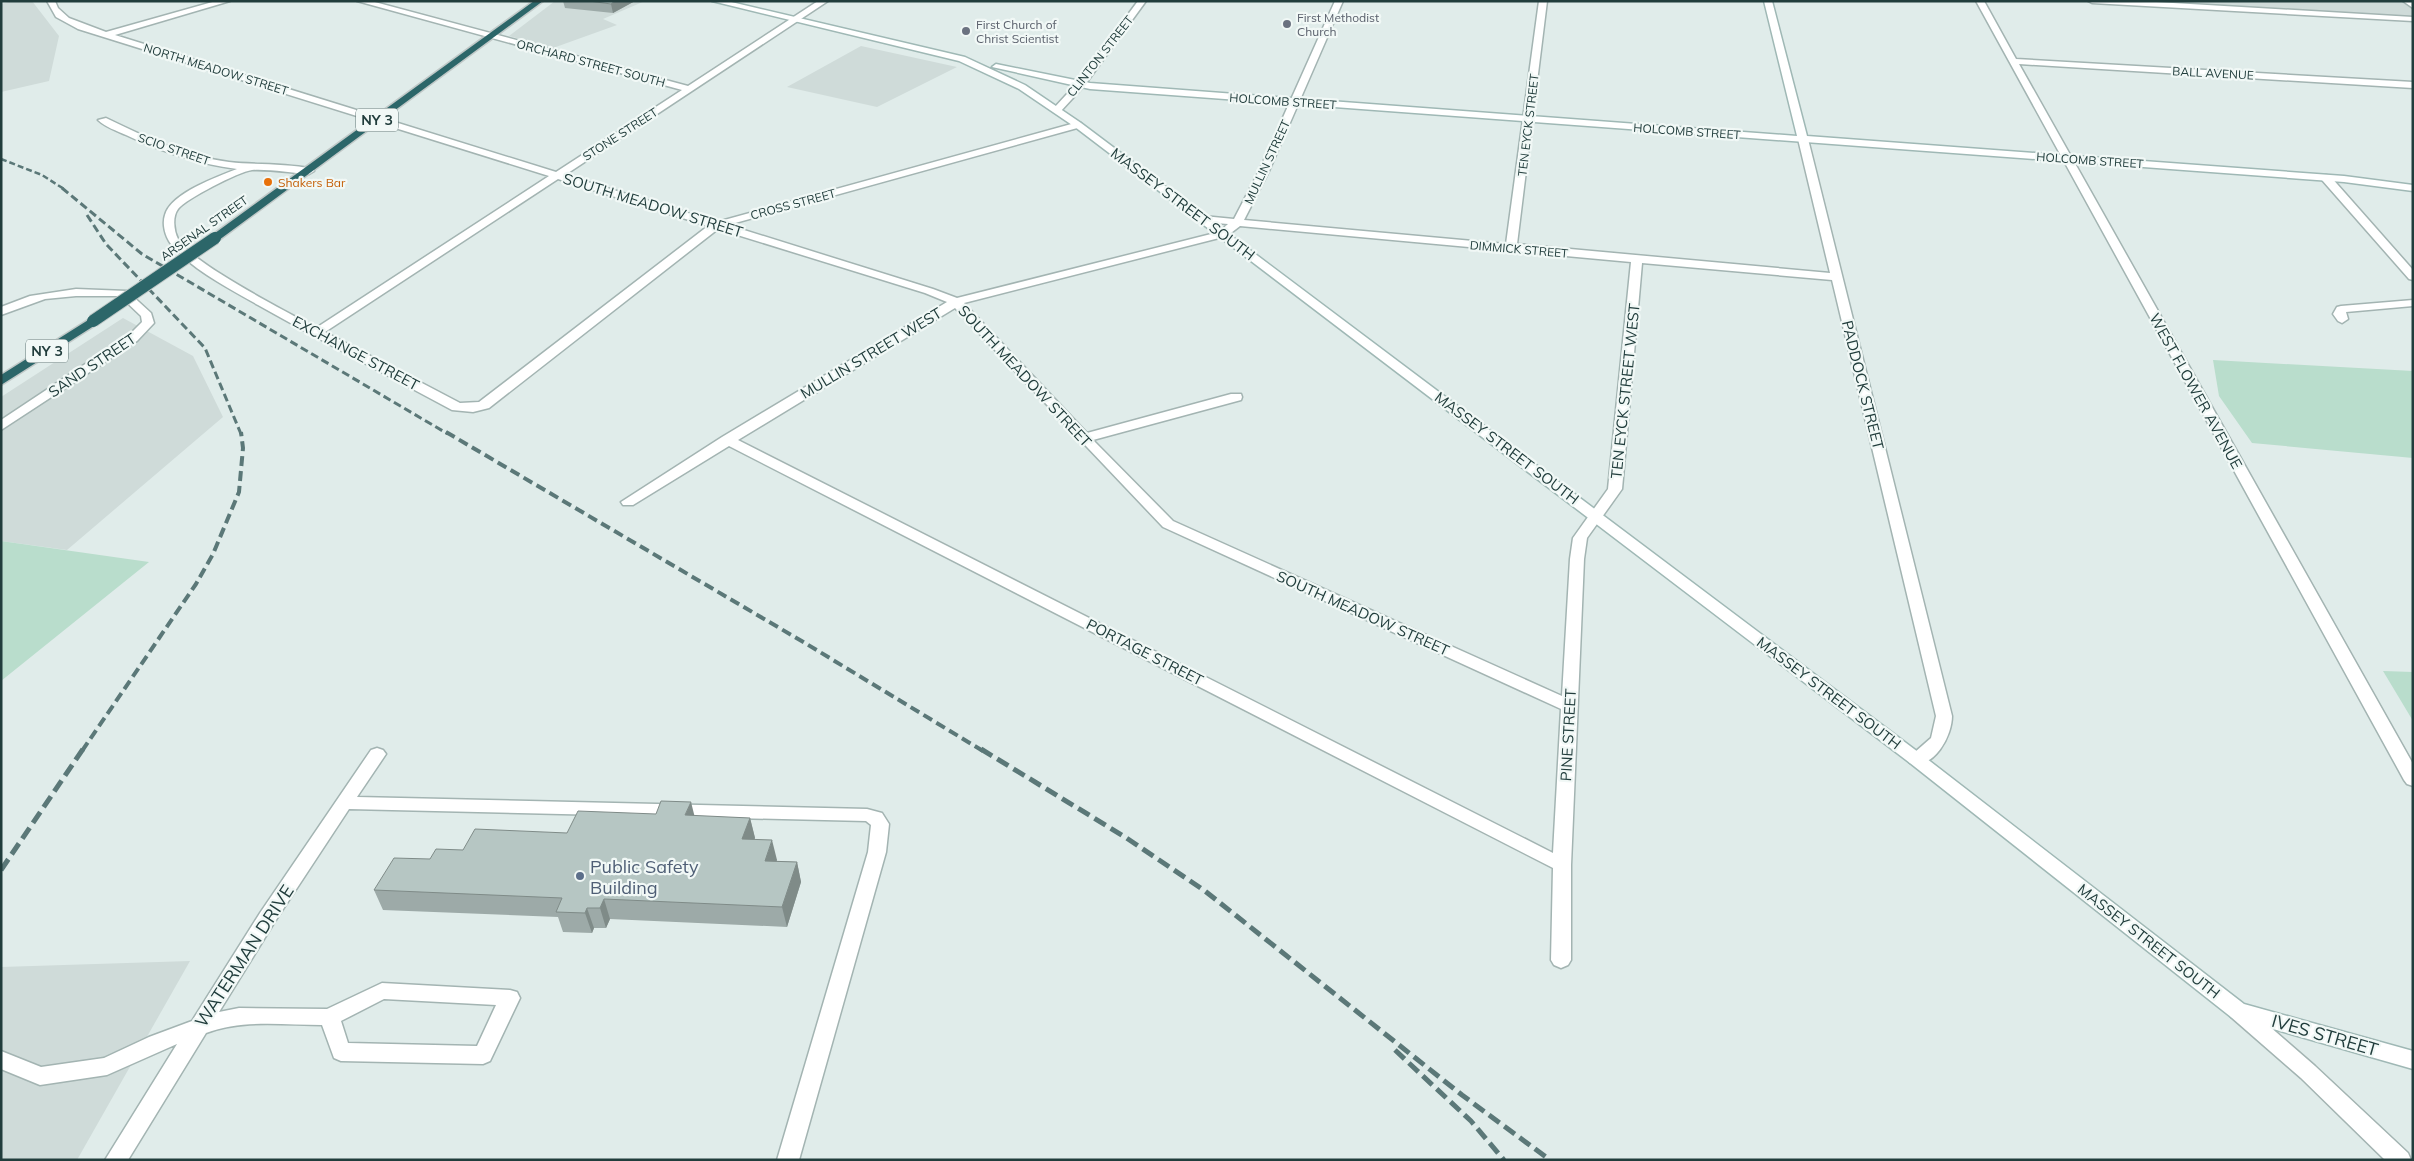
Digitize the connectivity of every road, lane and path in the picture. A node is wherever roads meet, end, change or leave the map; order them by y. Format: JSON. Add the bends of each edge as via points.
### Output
{"nodes":[{"id":1,"x":52,"y":1,"type":"edge"},
{"id":2,"x":226,"y":1,"type":"edge"},
{"id":3,"x":361,"y":1,"type":"edge"},
{"id":4,"x":539,"y":1,"type":"edge"},
{"id":5,"x":716,"y":1,"type":"edge"},
{"id":6,"x":824,"y":1,"type":"edge"},
{"id":7,"x":1142,"y":1,"type":"edge"},
{"id":8,"x":1339,"y":1,"type":"edge"},
{"id":9,"x":1543,"y":1,"type":"edge"},
{"id":10,"x":1768,"y":1,"type":"edge"},
{"id":11,"x":1980,"y":1,"type":"edge"},
{"id":12,"x":2092,"y":1,"type":"edge"},
{"id":13,"x":2407,"y":1,"type":"edge"},
{"id":14,"x":2174,"y":4,"type":"edge"},
{"id":15,"x":2413,"y":6,"type":"edge"},
{"id":16,"x":2413,"y":19,"type":"edge"},
{"id":17,"x":797,"y":20,"type":"junction"},
{"id":18,"x":106,"y":35,"type":"junction"},
{"id":19,"x":493,"y":36,"type":"junction"},
{"id":20,"x":962,"y":59,"type":"junction"},
{"id":21,"x":2012,"y":61,"type":"junction"},
{"id":22,"x":1081,"y":84,"type":"junction"},
{"id":23,"x":2413,"y":85,"type":"edge"},
{"id":24,"x":689,"y":89,"type":"junction"},
{"id":25,"x":1295,"y":102,"type":"junction"},
{"id":26,"x":1057,"y":110,"type":"junction"},
{"id":27,"x":379,"y":119,"type":"junction"},
{"id":28,"x":1529,"y":119,"type":"junction"},
{"id":29,"x":103,"y":120,"type":"dead end"},
{"id":30,"x":1078,"y":125,"type":"junction"},
{"id":31,"x":1803,"y":139,"type":"junction"},
{"id":32,"x":2067,"y":158,"type":"junction"},
{"id":33,"x":250,"y":167,"type":"junction"},
{"id":34,"x":309,"y":171,"type":"junction"},
{"id":35,"x":557,"y":175,"type":"junction"},
{"id":36,"x":2326,"y":178,"type":"junction"},
{"id":37,"x":2413,"y":188,"type":"edge"},
{"id":38,"x":1203,"y":219,"type":"junction"},
{"id":39,"x":1238,"y":222,"type":"junction"},
{"id":40,"x":716,"y":225,"type":"junction"},
{"id":41,"x":1223,"y":234,"type":"junction"},
{"id":42,"x":1511,"y":248,"type":"junction"},
{"id":43,"x":1637,"y":260,"type":"junction"},
{"id":44,"x":1836,"y":277,"type":"junction"},
{"id":45,"x":2413,"y":277,"type":"edge"},
{"id":46,"x":956,"y":302,"type":"junction"},
{"id":47,"x":2413,"y":303,"type":"edge"},
{"id":48,"x":3,"y":309,"type":"edge"},
{"id":49,"x":2342,"y":320,"type":"dead end"},
{"id":50,"x":316,"y":333,"type":"junction"},
{"id":51,"x":521,"y":376,"type":"joint"},
{"id":52,"x":1,"y":381,"type":"edge"},
{"id":53,"x":1236,"y":397,"type":"dead end"},
{"id":54,"x":1,"y":426,"type":"edge"},
{"id":55,"x":1084,"y":438,"type":"junction"},
{"id":56,"x":728,"y":440,"type":"junction"},
{"id":57,"x":628,"y":502,"type":"dead end"},
{"id":58,"x":1595,"y":515,"type":"junction"},
{"id":59,"x":1570,"y":706,"type":"junction"},
{"id":60,"x":377,"y":754,"type":"dead end"},
{"id":61,"x":1916,"y":759,"type":"junction"},
{"id":62,"x":2413,"y":780,"type":"edge"},
{"id":63,"x":345,"y":803,"type":"junction"},
{"id":64,"x":1562,"y":865,"type":"junction"},
{"id":65,"x":1561,"y":960,"type":"dead end"},
{"id":66,"x":2238,"y":1011,"type":"junction"},
{"id":67,"x":329,"y":1017,"type":"junction"},
{"id":68,"x":198,"y":1029,"type":"junction"},
{"id":69,"x":1,"y":1060,"type":"edge"},
{"id":70,"x":2413,"y":1060,"type":"edge"},
{"id":71,"x":116,"y":1160,"type":"edge"},
{"id":72,"x":788,"y":1160,"type":"edge"},
{"id":73,"x":2400,"y":1160,"type":"edge"}],
"edges":[{"from":1,"to":18,"type":"street","name":"NORTH MEADOW STREET","via":[[57,13],[74,24]]},
{"from":2,"to":18,"type":"street"},
{"from":3,"to":19,"type":"street","name":"ORCHARD STREET SOUTH"},
{"from":4,"to":19,"type":"highway","name":"ARSENAL STREET","number":"NY 3"},
{"from":5,"to":17,"type":"street","name":"MASSEY STREET SOUTH"},
{"from":6,"to":17,"type":"street","name":"STONE STREET"},
{"from":7,"to":22,"type":"street","name":"CLINTON STREET"},
{"from":8,"to":25,"type":"street","name":"MULLIN STREET"},
{"from":9,"to":28,"type":"street","name":"TEN EYCK STREET"},
{"from":10,"to":31,"type":"street","name":"PADDOCK STREET"},
{"from":11,"to":21,"type":"street","name":"WEST FLOWER AVENUE"},
{"from":12,"to":14,"type":"street"},
{"from":13,"to":15,"type":"street"},
{"from":14,"to":16,"type":"street"},
{"from":17,"to":20,"type":"street","name":"MASSEY STREET SOUTH"},
{"from":17,"to":24,"type":"street","name":"STONE STREET"},
{"from":18,"to":27,"type":"street","name":"NORTH MEADOW STREET"},
{"from":19,"to":24,"type":"street","name":"ORCHARD STREET SOUTH"},
{"from":19,"to":27,"type":"highway","name":"ARSENAL STREET","number":"NY 3"},
{"from":20,"to":22,"type":"street","name":"HOLCOMB STREET"},
{"from":20,"to":26,"type":"street","name":"MASSEY STREET SOUTH","via":[[1022,87]]},
{"from":21,"to":23,"type":"street","name":"BALL AVENUE"},
{"from":21,"to":32,"type":"street","name":"WEST FLOWER AVENUE"},
{"from":22,"to":25,"type":"street","name":"HOLCOMB STREET"},
{"from":22,"to":26,"type":"street","name":"CLINTON STREET"},
{"from":24,"to":35,"type":"street","name":"STONE STREET"},
{"from":25,"to":28,"type":"street","name":"HOLCOMB STREET"},
{"from":25,"to":39,"type":"street","name":"MULLIN STREET"},
{"from":26,"to":30,"type":"street","name":"MASSEY STREET SOUTH"},
{"from":27,"to":34,"type":"highway","name":"ARSENAL STREET","number":"NY 3"},
{"from":27,"to":35,"type":"street","name":"SOUTH MEADOW STREET"},
{"from":28,"to":31,"type":"street","name":"HOLCOMB STREET"},
{"from":28,"to":42,"type":"street","name":"TEN EYCK STREET"},
{"from":29,"to":33,"type":"street","name":"SCIO STREET","via":[[196,159]]},
{"from":30,"to":38,"type":"street","name":"MASSEY STREET SOUTH"},
{"from":30,"to":40,"type":"street","name":"CROSS STREET"},
{"from":31,"to":32,"type":"street","name":"HOLCOMB STREET"},
{"from":31,"to":44,"type":"street","name":"PADDOCK STREET"},
{"from":32,"to":36,"type":"street","name":"HOLCOMB STREET"},
{"from":32,"to":62,"type":"street","name":"WEST FLOWER AVENUE"},
{"from":33,"to":34,"type":"street","name":"SCIO STREET"},
{"from":33,"to":50,"type":"street","name":"EXCHANGE STREET","via":[[184,198],[173,207],[169,215],[171,234],[175,242],[234,286]]},
{"from":34,"to":52,"type":"highway","name":"ARSENAL STREET","number":"NY 3","bridge":true},
{"from":35,"to":40,"type":"street","name":"SOUTH MEADOW STREET"},
{"from":35,"to":50,"type":"street","name":"STONE STREET"},
{"from":36,"to":37,"type":"street","name":"HOLCOMB STREET"},
{"from":36,"to":45,"type":"street"},
{"from":38,"to":39,"type":"street","name":"DIMMICK STREET"},
{"from":38,"to":41,"type":"street","name":"MASSEY STREET SOUTH"},
{"from":39,"to":41,"type":"street","name":"MULLIN STREET"},
{"from":39,"to":42,"type":"street","name":"DIMMICK STREET"},
{"from":40,"to":46,"type":"street","name":"SOUTH MEADOW STREET"},
{"from":40,"to":51,"type":"street","name":"CROSS STREET"},
{"from":41,"to":46,"type":"street","name":"MULLIN STREET WEST"},
{"from":41,"to":58,"type":"street","name":"MASSEY STREET SOUTH"},
{"from":42,"to":43,"type":"street","name":"DIMMICK STREET"},
{"from":43,"to":44,"type":"street","name":"DIMMICK STREET"},
{"from":43,"to":58,"type":"street","name":"TEN EYCK STREET WEST","via":[[1615,489]]},
{"from":44,"to":61,"type":"street","name":"PADDOCK STREET","via":[[1944,716],[1942,737]]},
{"from":46,"to":55,"type":"street","name":"SOUTH MEADOW STREET"},
{"from":46,"to":56,"type":"street","name":"MULLIN STREET WEST"},
{"from":47,"to":49,"type":"street","via":[[2341,309]]},
{"from":48,"to":54,"type":"street","name":"SAND STREET","via":[[61,294],[123,293],[147,315],[148,322],[133,338]]},
{"from":50,"to":51,"type":"street","name":"EXCHANGE STREET","via":[[457,407],[484,405]]},
{"from":53,"to":55,"type":"street"},
{"from":55,"to":59,"type":"street","name":"SOUTH MEADOW STREET","via":[[1168,524]]},
{"from":56,"to":57,"type":"street","name":"MULLIN STREET WEST"},
{"from":56,"to":64,"type":"street","name":"PORTAGE STREET"},
{"from":58,"to":59,"type":"street","name":"PINE STREET","via":[[1580,538],[1577,559]]},
{"from":58,"to":61,"type":"street","name":"MASSEY STREET SOUTH"},
{"from":59,"to":64,"type":"street","name":"PINE STREET"},
{"from":60,"to":63,"type":"street","name":"WATERMAN DRIVE"},
{"from":61,"to":66,"type":"street","name":"MASSEY STREET SOUTH"},
{"from":63,"to":68,"type":"street","name":"WATERMAN DRIVE","via":[[267,918]]},
{"from":63,"to":72,"type":"street","via":[[867,815],[876,818],[880,824],[877,852]]},
{"from":64,"to":65,"type":"street","name":"PINE STREET"},
{"from":66,"to":70,"type":"street","name":"IVES STREET"},
{"from":66,"to":73,"type":"street","name":"MASSEY STREET SOUTH"},
{"from":67,"to":67,"type":"street","via":[[341,1052],[484,1055],[510,998],[382,991]]},
{"from":67,"to":68,"type":"street","via":[[238,1016]]},
{"from":68,"to":69,"type":"street","via":[[156,1043],[108,1066],[40,1076]]},
{"from":68,"to":71,"type":"street","name":"WATERMAN DRIVE"}]}
